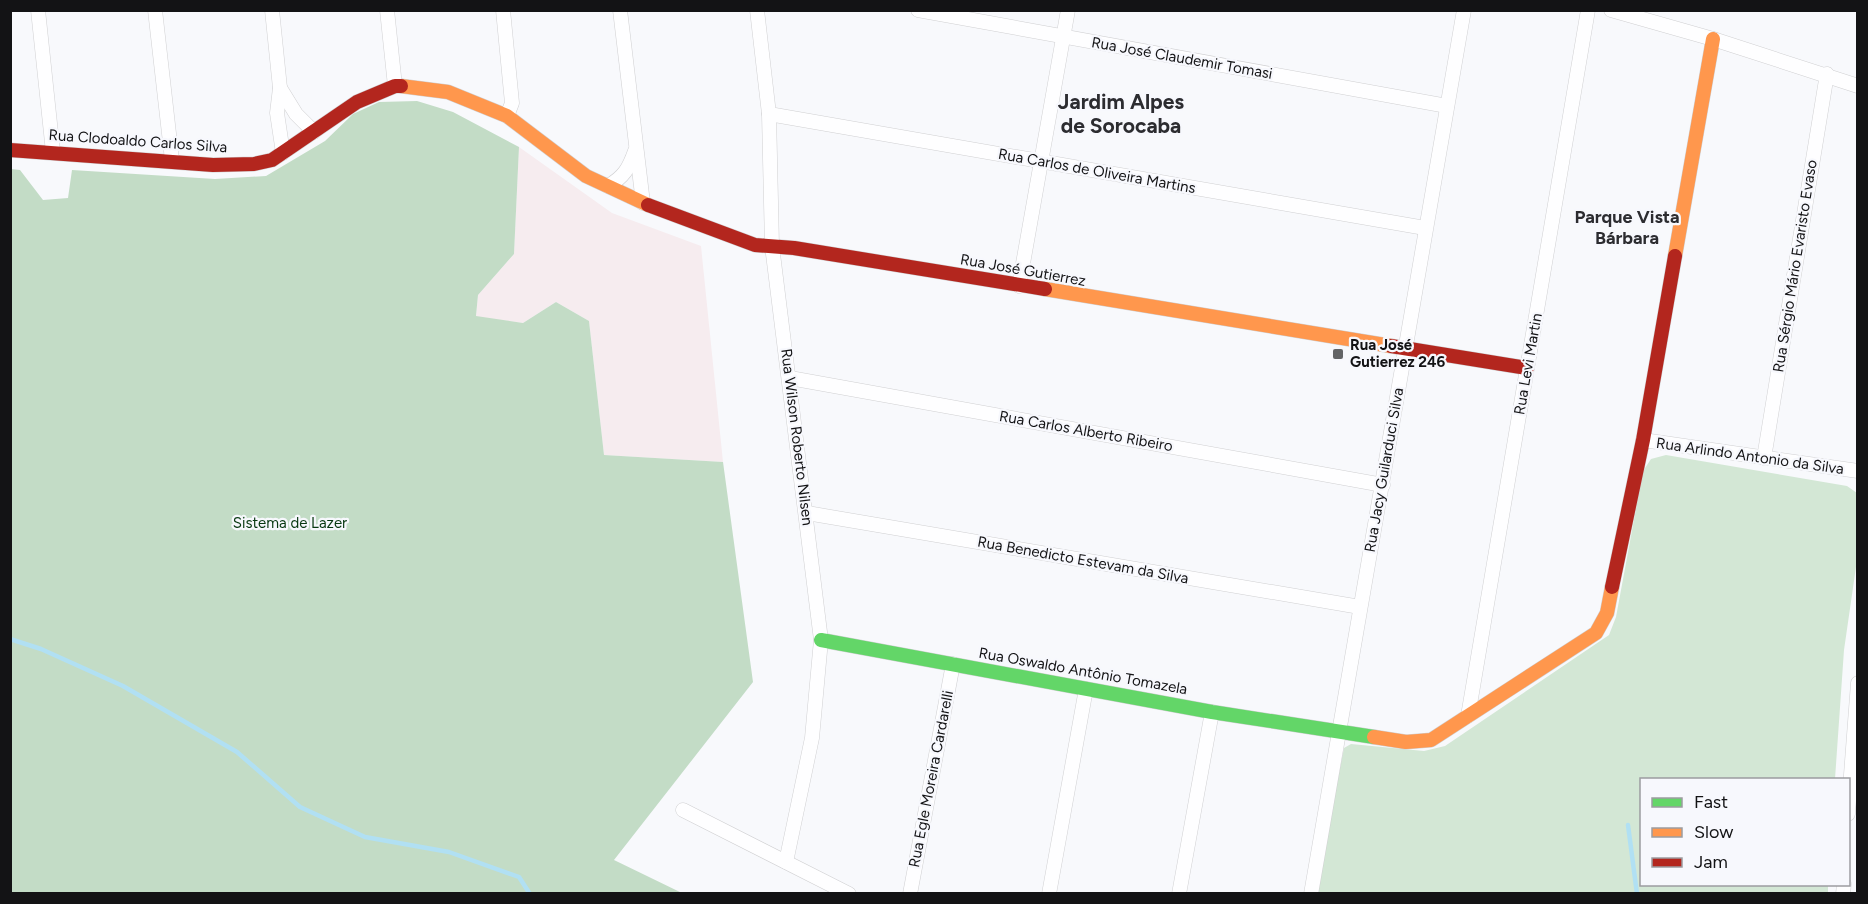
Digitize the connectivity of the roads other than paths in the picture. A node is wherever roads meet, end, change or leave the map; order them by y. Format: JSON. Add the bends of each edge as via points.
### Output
{"nodes":[{"id":1,"x":38,"y":10,"type":"edge"},
{"id":2,"x":155,"y":10,"type":"edge"},
{"id":3,"x":272,"y":10,"type":"edge"},
{"id":4,"x":387,"y":10,"type":"edge"},
{"id":5,"x":503,"y":10,"type":"edge"},
{"id":6,"x":620,"y":10,"type":"edge"},
{"id":7,"x":757,"y":10,"type":"edge"},
{"id":8,"x":918,"y":10,"type":"edge"},
{"id":9,"x":1068,"y":10,"type":"edge"},
{"id":10,"x":1464,"y":10,"type":"edge"},
{"id":11,"x":1588,"y":10,"type":"edge"},
{"id":12,"x":1611,"y":10,"type":"edge"},
{"id":13,"x":1063,"y":37,"type":"junction"},
{"id":14,"x":1713,"y":39,"type":"junction"},
{"id":15,"x":1827,"y":74,"type":"junction"},
{"id":16,"x":395,"y":86,"type":"junction"},
{"id":17,"x":1857,"y":86,"type":"edge"},
{"id":18,"x":280,"y":88,"type":"junction"},
{"id":19,"x":1447,"y":106,"type":"junction"},
{"id":20,"x":769,"y":114,"type":"junction"},
{"id":21,"x":507,"y":116,"type":"junction"},
{"id":22,"x":314,"y":132,"type":"junction"},
{"id":23,"x":636,"y":146,"type":"junction"},
{"id":24,"x":10,"y":150,"type":"edge"},
{"id":25,"x":53,"y":152,"type":"junction"},
{"id":26,"x":283,"y":153,"type":"junction"},
{"id":27,"x":172,"y":160,"type":"junction"},
{"id":28,"x":1041,"y":162,"type":"junction"},
{"id":29,"x":608,"y":186,"type":"junction"},
{"id":30,"x":643,"y":203,"type":"junction"},
{"id":31,"x":1425,"y":228,"type":"junction"},
{"id":32,"x":772,"y":246,"type":"junction"},
{"id":33,"x":1019,"y":286,"type":"junction"},
{"id":34,"x":1404,"y":350,"type":"junction"},
{"id":35,"x":1527,"y":368,"type":"junction"},
{"id":36,"x":790,"y":378,"type":"junction"},
{"id":37,"x":1643,"y":440,"type":"junction"},
{"id":38,"x":1764,"y":458,"type":"junction"},
{"id":39,"x":1857,"y":471,"type":"edge"},
{"id":40,"x":1383,"y":484,"type":"junction"},
{"id":41,"x":807,"y":513,"type":"junction"},
{"id":42,"x":1360,"y":607,"type":"junction"},
{"id":43,"x":821,"y":640,"type":"junction"},
{"id":44,"x":953,"y":664,"type":"junction"},
{"id":45,"x":1857,"y":683,"type":"edge"},
{"id":46,"x":1086,"y":689,"type":"junction"},
{"id":47,"x":1212,"y":712,"type":"junction"},
{"id":48,"x":1468,"y":717,"type":"junction"},
{"id":49,"x":1339,"y":732,"type":"junction"},
{"id":50,"x":1850,"y":785,"type":"edge"},
{"id":51,"x":683,"y":810,"type":"dead end"},
{"id":52,"x":786,"y":862,"type":"junction"},
{"id":53,"x":849,"y":894,"type":"edge"},
{"id":54,"x":910,"y":894,"type":"edge"},
{"id":55,"x":1049,"y":894,"type":"edge"},
{"id":56,"x":1179,"y":894,"type":"edge"},
{"id":57,"x":1311,"y":894,"type":"edge"}],
"edges":[{"from":1,"to":25,"type":"street"},
{"from":2,"to":27,"type":"street"},
{"from":3,"to":18,"type":"street"},
{"from":4,"to":16,"type":"street"},
{"from":5,"to":21,"type":"street","via":[[512,103]]},
{"from":6,"to":23,"type":"street"},
{"from":7,"to":20,"type":"street","name":"Rua Wilson Roberto Nilsen"},
{"from":8,"to":13,"type":"street","name":"Rua José Claudemir Tomasi"},
{"from":9,"to":13,"type":"street"},
{"from":10,"to":19,"type":"street","name":"Rua Jacy Guilarduci Silva"},
{"from":11,"to":35,"type":"street","name":"Rua Levi Martin"},
{"from":12,"to":14,"type":"street"},
{"from":13,"to":19,"type":"street","name":"Rua José Claudemir Tomasi"},
{"from":13,"to":28,"type":"street"},
{"from":14,"to":15,"type":"street"},
{"from":14,"to":37,"type":"street","name":"Rua Oswaldo Antônio Tomazela"},
{"from":15,"to":17,"type":"street"},
{"from":15,"to":38,"type":"street","name":"Rua Sérgio Mário Evaristo Evaso"},
{"from":16,"to":21,"type":"street","name":"Rua Clodoaldo Carlos Silva","via":[[448,92]]},
{"from":16,"to":22,"type":"street","name":"Rua Clodoaldo Carlos Silva","via":[[357,102]]},
{"from":18,"to":22,"type":"street","via":[[296,114]]},
{"from":18,"to":26,"type":"street","via":[[277,113]]},
{"from":19,"to":31,"type":"street","name":"Rua Jacy Guilarduci Silva"},
{"from":20,"to":28,"type":"street","name":"Rua Carlos de Oliveira Martins"},
{"from":20,"to":32,"type":"street","name":"Rua Wilson Roberto Nilsen"},
{"from":21,"to":29,"type":"street","name":"Rua Clodoaldo Carlos Silva","via":[[586,176]]},
{"from":22,"to":26,"type":"street","name":"Rua Clodoaldo Carlos Silva"},
{"from":23,"to":29,"type":"street","via":[[630,167],[621,179]]},
{"from":23,"to":30,"type":"street"},
{"from":24,"to":25,"type":"street","name":"Rua Clodoaldo Carlos Silva"},
{"from":25,"to":27,"type":"street","name":"Rua Clodoaldo Carlos Silva"},
{"from":26,"to":27,"type":"street","name":"Rua Clodoaldo Carlos Silva","via":[[254,164]]},
{"from":28,"to":31,"type":"street","name":"Rua Carlos de Oliveira Martins"},
{"from":28,"to":33,"type":"street"},
{"from":29,"to":30,"type":"street","name":"Rua Clodoaldo Carlos Silva"},
{"from":30,"to":32,"type":"street","name":"Rua José Gutierrez","via":[[755,245]]},
{"from":31,"to":34,"type":"street","name":"Rua Jacy Guilarduci Silva"},
{"from":32,"to":33,"type":"street","name":"Rua José Gutierrez"},
{"from":32,"to":36,"type":"street","name":"Rua Wilson Roberto Nilsen"},
{"from":33,"to":34,"type":"street","name":"Rua José Gutierrez"},
{"from":34,"to":35,"type":"street","name":"Rua José Gutierrez"},
{"from":34,"to":40,"type":"street","name":"Rua Jacy Guilarduci Silva"},
{"from":35,"to":48,"type":"street","name":"Rua Levi Martin"},
{"from":36,"to":40,"type":"street","name":"Rua Carlos Alberto Ribeiro"},
{"from":36,"to":41,"type":"street","name":"Rua Wilson Roberto Nilsen"},
{"from":37,"to":38,"type":"street","name":"Rua Arlindo Antonio da Silva"},
{"from":37,"to":48,"type":"street","name":"Rua Oswaldo Antônio Tomazela","via":[[1607,614],[1596,633]]},
{"from":38,"to":39,"type":"street","name":"Rua Arlindo Antonio da Silva"},
{"from":40,"to":42,"type":"street","name":"Rua Jacy Guilarduci Silva"},
{"from":41,"to":42,"type":"street","name":"Rua Benedicto Estevam da Silva"},
{"from":41,"to":43,"type":"street","name":"Rua Wilson Roberto Nilsen"},
{"from":42,"to":49,"type":"street","name":"Rua Jacy Guilarduci Silva"},
{"from":43,"to":44,"type":"street","name":"Rua Oswaldo Antônio Tomazela"},
{"from":43,"to":52,"type":"street","name":"Rua Wilson Roberto Nilsen","via":[[812,738]]},
{"from":44,"to":46,"type":"street","name":"Rua Oswaldo Antônio Tomazela"},
{"from":44,"to":54,"type":"street","name":"Rua Egle Moreira Cardarelli"},
{"from":45,"to":50,"type":"street"},
{"from":46,"to":47,"type":"street","name":"Rua Oswaldo Antônio Tomazela"},
{"from":46,"to":55,"type":"street"},
{"from":47,"to":49,"type":"street","name":"Rua Oswaldo Antônio Tomazela"},
{"from":47,"to":56,"type":"street"},
{"from":48,"to":49,"type":"street","name":"Rua Oswaldo Antônio Tomazela","via":[[1431,740],[1406,742]]},
{"from":49,"to":57,"type":"street","name":"Rua Jacy Guilarduci Silva"},
{"from":51,"to":52,"type":"street"},
{"from":52,"to":53,"type":"street"}]}
